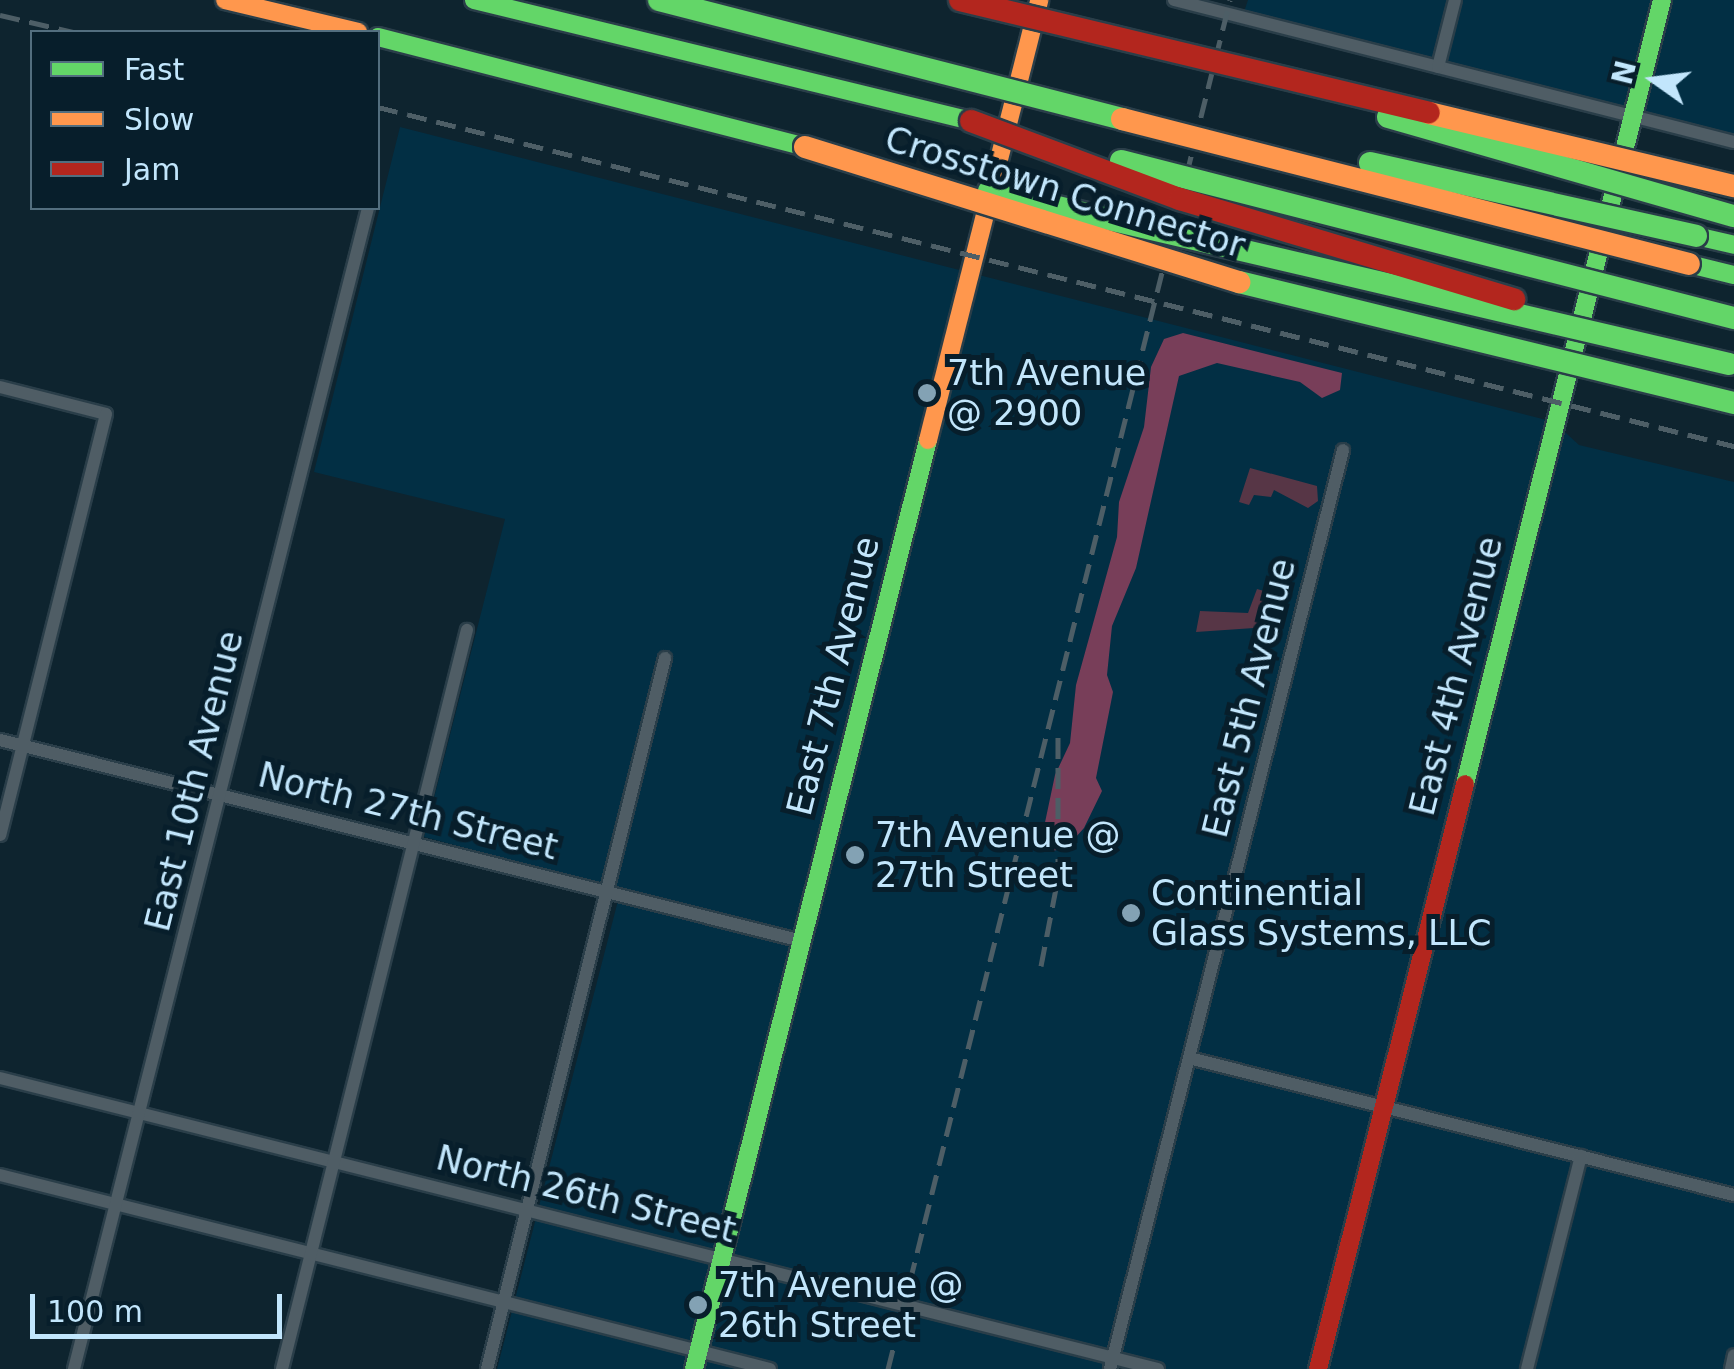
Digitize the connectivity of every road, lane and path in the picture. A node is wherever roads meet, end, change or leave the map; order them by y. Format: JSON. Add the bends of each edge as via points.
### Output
{"nodes":[{"id":1,"x":226,"y":0,"type":"edge"},
{"id":2,"x":474,"y":0,"type":"edge"},
{"id":3,"x":659,"y":0,"type":"edge"},
{"id":4,"x":960,"y":0,"type":"edge"},
{"id":5,"x":1039,"y":0,"type":"edge"},
{"id":6,"x":1174,"y":0,"type":"edge"},
{"id":7,"x":1455,"y":0,"type":"edge"},
{"id":8,"x":1662,"y":0,"type":"edge"},
{"id":9,"x":350,"y":30,"type":"edge"},
{"id":10,"x":380,"y":38,"type":"edge"},
{"id":11,"x":1438,"y":67,"type":"junction"},
{"id":12,"x":1261,"y":73,"type":"junction"},
{"id":13,"x":1042,"y":93,"type":"junction"},
{"id":14,"x":1633,"y":117,"type":"junction"},
{"id":15,"x":971,"y":122,"type":"junction"},
{"id":16,"x":1734,"y":142,"type":"edge"},
{"id":17,"x":805,"y":147,"type":"junction"},
{"id":18,"x":1734,"y":186,"type":"edge"},
{"id":19,"x":368,"y":210,"type":"edge"},
{"id":20,"x":1734,"y":216,"type":"edge"},
{"id":21,"x":1734,"y":245,"type":"edge"},
{"id":22,"x":1734,"y":275,"type":"edge"},
{"id":23,"x":1734,"y":318,"type":"edge"},
{"id":24,"x":1732,"y":364,"type":"edge"},
{"id":25,"x":0,"y":387,"type":"edge"},
{"id":26,"x":1734,"y":403,"type":"edge"},
{"id":27,"x":1342,"y":450,"type":"dead end"},
{"id":28,"x":468,"y":630,"type":"dead end"},
{"id":29,"x":666,"y":658,"type":"dead end"},
{"id":30,"x":0,"y":740,"type":"edge"},
{"id":31,"x":22,"y":746,"type":"junction"},
{"id":32,"x":222,"y":796,"type":"junction"},
{"id":33,"x":0,"y":835,"type":"edge"},
{"id":34,"x":414,"y":844,"type":"junction"},
{"id":35,"x":606,"y":892,"type":"junction"},
{"id":36,"x":802,"y":941,"type":"junction"},
{"id":37,"x":1189,"y":1058,"type":"junction"},
{"id":38,"x":0,"y":1078,"type":"edge"},
{"id":39,"x":1384,"y":1107,"type":"junction"},
{"id":40,"x":140,"y":1113,"type":"junction"},
{"id":41,"x":1581,"y":1156,"type":"junction"},
{"id":42,"x":334,"y":1162,"type":"junction"},
{"id":43,"x":0,"y":1175,"type":"edge"},
{"id":44,"x":1734,"y":1195,"type":"edge"},
{"id":45,"x":116,"y":1205,"type":"junction"},
{"id":46,"x":527,"y":1210,"type":"junction"},
{"id":47,"x":310,"y":1254,"type":"junction"},
{"id":48,"x":722,"y":1259,"type":"junction"},
{"id":49,"x":504,"y":1302,"type":"junction"},
{"id":50,"x":1734,"y":1355,"type":"edge"},
{"id":51,"x":696,"y":1360,"type":"edge"},
{"id":52,"x":1112,"y":1363,"type":"edge"},
{"id":53,"x":74,"y":1369,"type":"edge"},
{"id":54,"x":282,"y":1369,"type":"edge"},
{"id":55,"x":486,"y":1369,"type":"edge"},
{"id":56,"x":770,"y":1369,"type":"edge"},
{"id":57,"x":1158,"y":1369,"type":"edge"},
{"id":58,"x":1318,"y":1369,"type":"edge"},
{"id":59,"x":1527,"y":1369,"type":"edge"},
{"id":60,"x":1730,"y":1369,"type":"edge"}],
"edges":[{"from":1,"to":9,"type":"main road"},
{"from":2,"to":15,"type":"main road","name":"Crosstown Connector"},
{"from":3,"to":13,"type":"main road","bridge":true},
{"from":4,"to":12,"type":"main road","bridge":true},
{"from":5,"to":36,"type":"main road","name":"East 7th Avenue"},
{"from":6,"to":11,"type":"street"},
{"from":7,"to":11,"type":"street"},
{"from":8,"to":14,"type":"main road","name":"East 4th Avenue"},
{"from":10,"to":17,"type":"main road","name":"Crosstown Connector"},
{"from":11,"to":14,"type":"street"},
{"from":12,"to":18,"type":"main road","bridge":true},
{"from":12,"to":20,"type":"main road","bridge":true,"via":[[1445,136]]},
{"from":13,"to":21,"type":"main road","bridge":true},
{"from":13,"to":22,"type":"main road","bridge":true},
{"from":14,"to":16,"type":"street"},
{"from":14,"to":39,"type":"main road","name":"East 4th Avenue"},
{"from":15,"to":23,"type":"main road","name":"Crosstown Connector","bridge":true},
{"from":15,"to":24,"type":"main road","bridge":true,"via":[[1328,247]]},
{"from":17,"to":24,"type":"main road","bridge":true},
{"from":17,"to":26,"type":"main road","name":"Crosstown Connector","bridge":true,"via":[[1275,294]]},
{"from":19,"to":32,"type":"street","name":"East 10th Avenue"},
{"from":25,"to":31,"type":"street","via":[[106,414]]},
{"from":27,"to":37,"type":"street","name":"East 5th Avenue"},
{"from":28,"to":34,"type":"street"},
{"from":29,"to":35,"type":"street"},
{"from":30,"to":31,"type":"street","name":"North 27th Street"},
{"from":31,"to":32,"type":"street","name":"North 27th Street"},
{"from":31,"to":33,"type":"street"},
{"from":32,"to":34,"type":"street","name":"North 27th Street"},
{"from":32,"to":40,"type":"street","name":"East 10th Avenue"},
{"from":34,"to":35,"type":"street","name":"North 27th Street"},
{"from":34,"to":42,"type":"street"},
{"from":35,"to":36,"type":"street","name":"North 27th Street"},
{"from":35,"to":46,"type":"street"},
{"from":36,"to":48,"type":"main road","name":"East 7th Avenue"},
{"from":37,"to":39,"type":"street"},
{"from":37,"to":52,"type":"street","name":"East 5th Avenue"},
{"from":38,"to":40,"type":"street","name":"North 26th Street"},
{"from":39,"to":41,"type":"street"},
{"from":39,"to":58,"type":"main road","name":"East 4th Avenue"},
{"from":40,"to":42,"type":"street","name":"North 26th Street"},
{"from":40,"to":45,"type":"street","name":"East 10th Avenue"},
{"from":41,"to":44,"type":"street"},
{"from":41,"to":59,"type":"street"},
{"from":42,"to":46,"type":"street","name":"North 26th Street"},
{"from":42,"to":47,"type":"street"},
{"from":43,"to":45,"type":"street"},
{"from":45,"to":47,"type":"street"},
{"from":45,"to":53,"type":"street","name":"East 10th Avenue"},
{"from":46,"to":48,"type":"street","name":"North 26th Street"},
{"from":46,"to":49,"type":"street"},
{"from":47,"to":49,"type":"street"},
{"from":47,"to":54,"type":"street"},
{"from":48,"to":51,"type":"main road","name":"East 7th Avenue"},
{"from":48,"to":52,"type":"street","name":"North 26th Street"},
{"from":49,"to":51,"type":"street"},
{"from":49,"to":55,"type":"street"},
{"from":50,"to":60,"type":"street"},
{"from":51,"to":56,"type":"street"},
{"from":52,"to":57,"type":"street","name":"North 26th Street"}]}
